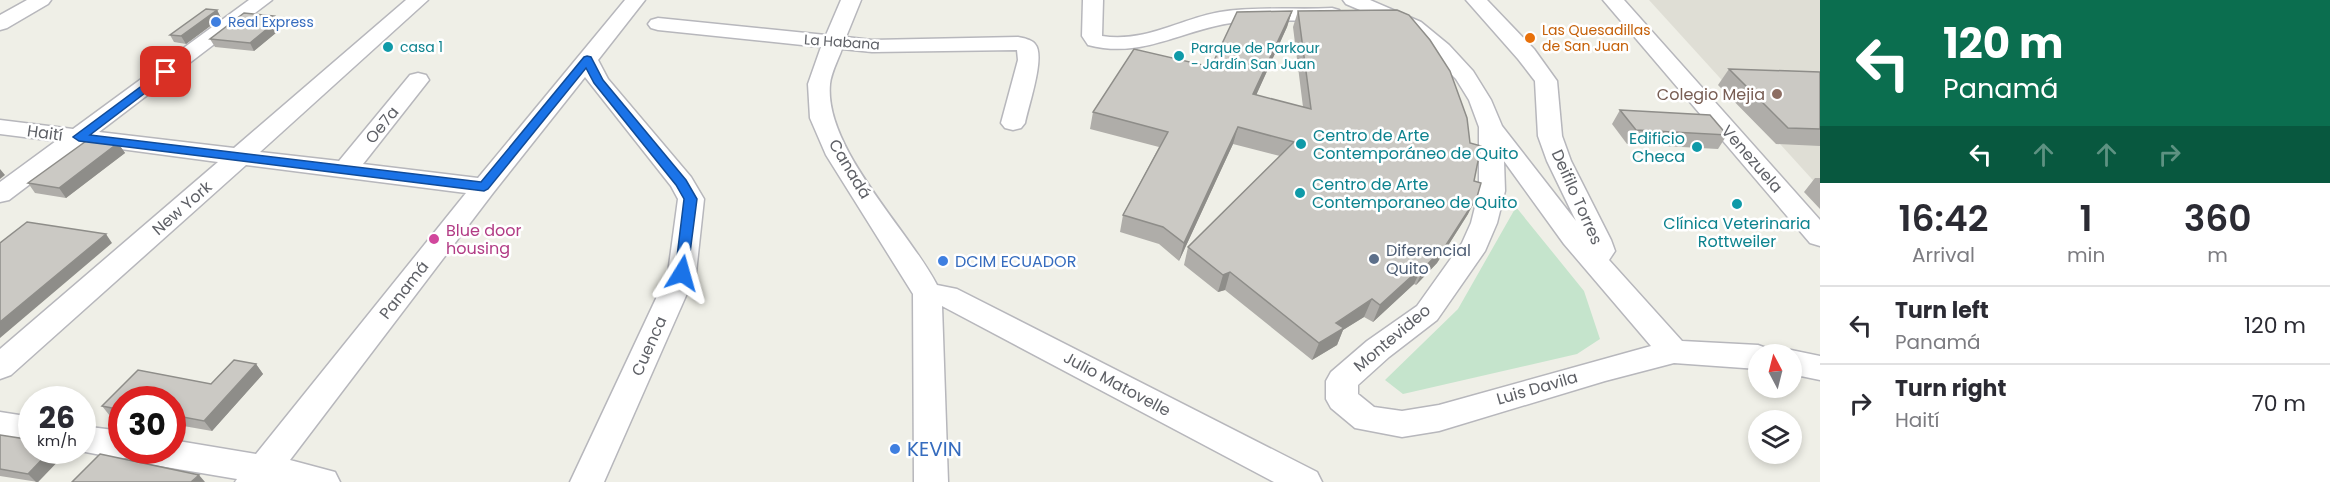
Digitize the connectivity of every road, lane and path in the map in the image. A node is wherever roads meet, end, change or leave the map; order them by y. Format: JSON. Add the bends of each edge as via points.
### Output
{"nodes":[{"id":1,"x":41,"y":0,"type":"edge"},
{"id":2,"x":262,"y":0,"type":"edge"},
{"id":3,"x":418,"y":0,"type":"edge"},
{"id":4,"x":635,"y":0,"type":"edge"},
{"id":5,"x":851,"y":0,"type":"edge"},
{"id":6,"x":1093,"y":0,"type":"edge"},
{"id":7,"x":1353,"y":0,"type":"edge"},
{"id":8,"x":1476,"y":0,"type":"edge"},
{"id":9,"x":1612,"y":0,"type":"edge"},
{"id":10,"x":1381,"y":11,"type":"junction"},
{"id":11,"x":0,"y":24,"type":"edge"},
{"id":12,"x":658,"y":24,"type":"dead end"},
{"id":13,"x":833,"y":43,"type":"junction"},
{"id":14,"x":587,"y":59,"type":"junction"},
{"id":15,"x":418,"y":80,"type":"dead end"},
{"id":16,"x":1013,"y":123,"type":"dead end"},
{"id":17,"x":0,"y":127,"type":"edge"},
{"id":18,"x":1491,"y":127,"type":"junction"},
{"id":19,"x":79,"y":137,"type":"junction"},
{"id":20,"x":241,"y":157,"type":"junction"},
{"id":21,"x":345,"y":170,"type":"junction"},
{"id":22,"x":484,"y":187,"type":"junction"},
{"id":23,"x":0,"y":194,"type":"edge"},
{"id":24,"x":1820,"y":237,"type":"edge"},
{"id":25,"x":1593,"y":260,"type":"junction"},
{"id":26,"x":927,"y":294,"type":"junction"},
{"id":27,"x":1674,"y":352,"type":"junction"},
{"id":28,"x":1748,"y":356,"type":"edge"},
{"id":29,"x":1802,"y":364,"type":"edge"},
{"id":30,"x":0,"y":367,"type":"edge"},
{"id":31,"x":1820,"y":368,"type":"edge"},
{"id":32,"x":1342,"y":381,"type":"joint"},
{"id":33,"x":0,"y":425,"type":"edge"},
{"id":34,"x":18,"y":428,"type":"edge"},
{"id":35,"x":186,"y":459,"type":"edge"},
{"id":36,"x":258,"y":476,"type":"edge"},
{"id":37,"x":323,"y":482,"type":"edge"},
{"id":38,"x":587,"y":482,"type":"edge"},
{"id":39,"x":931,"y":482,"type":"edge"},
{"id":40,"x":1305,"y":482,"type":"edge"}],
"edges":[{"from":1,"to":11,"type":"street"},
{"from":2,"to":19,"type":"street"},
{"from":3,"to":20,"type":"street","name":"New York"},
{"from":4,"to":14,"type":"street","name":"Panamá"},
{"from":5,"to":13,"type":"street","name":"Canadá"},
{"from":6,"to":10,"type":"street","via":[[1095,41],[1128,44],[1233,16]]},
{"from":7,"to":10,"type":"street","name":"Montevideo"},
{"from":8,"to":25,"type":"street","name":"Deifilo Torres","via":[[1546,81],[1550,136],[1598,240],[1601,251]]},
{"from":9,"to":24,"type":"street","name":"Venezuela"},
{"from":10,"to":18,"type":"street","name":"Montevideo","via":[[1414,26],[1442,50],[1465,76]]},
{"from":12,"to":13,"type":"street","name":"La Habana"},
{"from":13,"to":16,"type":"street","name":"La Habana","via":[[872,46],[1004,42],[1027,47],[1029,60]]},
{"from":13,"to":26,"type":"street","name":"Canadá","via":[[819,84],[822,118],[838,155]]},
{"from":14,"to":22,"type":"street","name":"Panamá"},
{"from":14,"to":38,"type":"street","name":"Cuenca","via":[[598,81],[682,183],[690,199],[682,273]]},
{"from":15,"to":21,"type":"street","name":"Oe7a"},
{"from":17,"to":19,"type":"street","name":"Haití"},
{"from":18,"to":25,"type":"street","name":"Montevideo"},
{"from":18,"to":32,"type":"street","name":"Montevideo","via":[[1492,191],[1475,245],[1426,313]]},
{"from":19,"to":20,"type":"street","name":"Haití"},
{"from":19,"to":23,"type":"street"},
{"from":20,"to":21,"type":"street","name":"Haití"},
{"from":20,"to":30,"type":"street","name":"New York"},
{"from":21,"to":22,"type":"street","name":"Haití"},
{"from":22,"to":36,"type":"street","name":"Panamá"},
{"from":25,"to":27,"type":"street","name":"Deifilo Torres"},
{"from":26,"to":39,"type":"street"},
{"from":26,"to":40,"type":"street","name":"Julio Matovelle","via":[[947,296]]},
{"from":27,"to":28,"type":"street","name":"Luis Davila"},
{"from":27,"to":32,"type":"street","name":"Luis Davila","via":[[1439,418],[1402,424],[1366,419],[1342,399]]},
{"from":29,"to":31,"type":"street"},
{"from":33,"to":34,"type":"street"},
{"from":35,"to":36,"type":"street"},
{"from":36,"to":37,"type":"street"}]}
